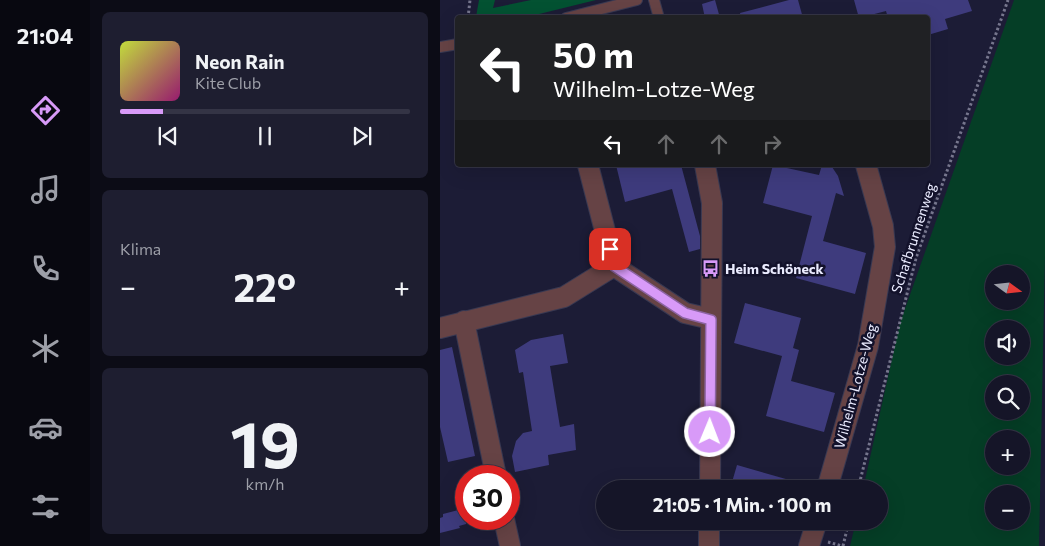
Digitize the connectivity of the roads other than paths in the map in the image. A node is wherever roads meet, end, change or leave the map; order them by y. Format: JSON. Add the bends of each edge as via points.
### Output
{"nodes":[{"id":1,"x":637,"y":0,"type":"edge"},
{"id":2,"x":654,"y":0,"type":"edge"},
{"id":3,"x":578,"y":15,"type":"edge"},
{"id":4,"x":658,"y":15,"type":"edge"},
{"id":5,"x":455,"y":44,"type":"edge"},
{"id":6,"x":440,"y":47,"type":"edge"},
{"id":7,"x":589,"y":167,"type":"edge"},
{"id":8,"x":705,"y":167,"type":"edge"},
{"id":9,"x":867,"y":167,"type":"edge"},
{"id":10,"x":614,"y":266,"type":"junction"},
{"id":11,"x":711,"y":320,"type":"junction"},
{"id":12,"x":464,"y":321,"type":"junction"},
{"id":13,"x":440,"y":328,"type":"edge"},
{"id":14,"x":494,"y":465,"type":"edge"},
{"id":15,"x":710,"y":480,"type":"edge"},
{"id":16,"x":830,"y":480,"type":"edge"},
{"id":17,"x":506,"y":530,"type":"edge"},
{"id":18,"x":709,"y":530,"type":"edge"},
{"id":19,"x":814,"y":530,"type":"edge"},
{"id":20,"x":510,"y":546,"type":"edge"},
{"id":21,"x":709,"y":546,"type":"edge"},
{"id":22,"x":809,"y":546,"type":"edge"}],
"edges":[{"from":1,"to":3,"type":"lane"},
{"from":2,"to":4,"type":"lane"},
{"from":5,"to":6,"type":"lane"},
{"from":7,"to":10,"type":"street"},
{"from":8,"to":11,"type":"street","via":[[712,203]]},
{"from":9,"to":16,"type":"street","name":"Wilhelm-Lotze-Weg","via":[[885,247],[868,346]]},
{"from":10,"to":11,"type":"street","via":[[685,313]]},
{"from":10,"to":12,"type":"street","via":[[564,297]]},
{"from":11,"to":15,"type":"street"},
{"from":12,"to":13,"type":"street"},
{"from":12,"to":14,"type":"street"},
{"from":17,"to":20,"type":"street"},
{"from":18,"to":21,"type":"street"},
{"from":19,"to":22,"type":"street"}]}
